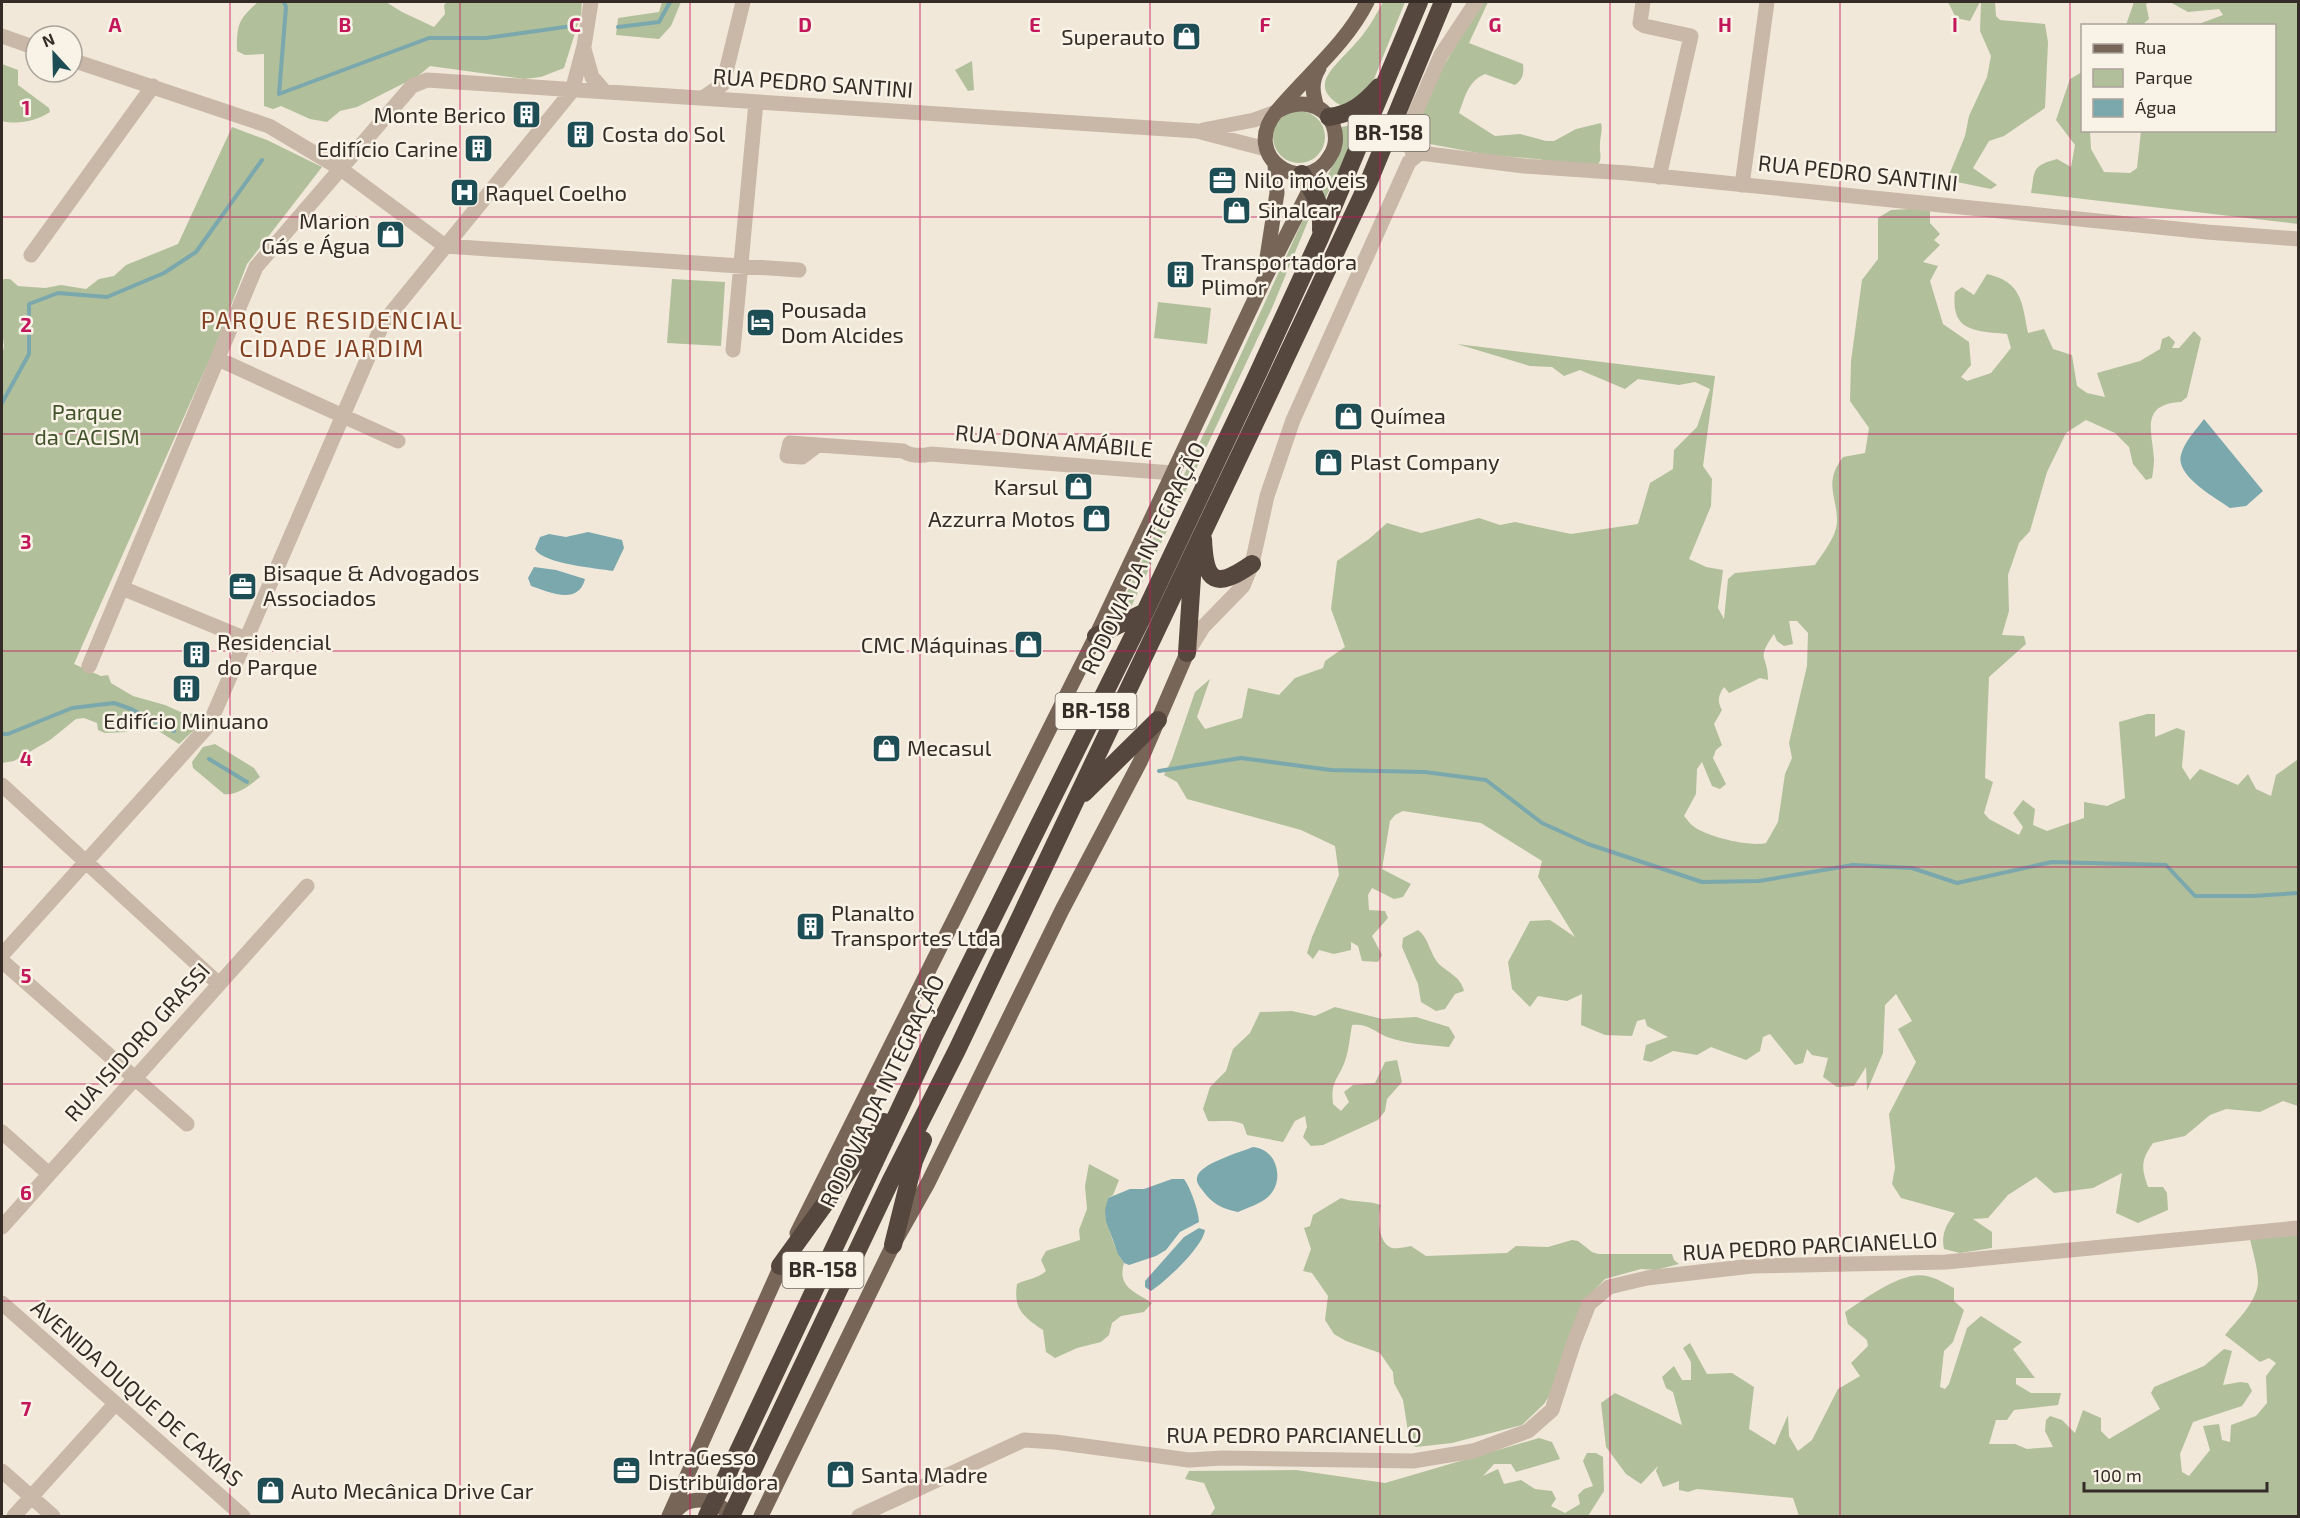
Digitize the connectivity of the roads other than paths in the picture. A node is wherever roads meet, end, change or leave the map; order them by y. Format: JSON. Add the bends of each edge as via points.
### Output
{"nodes":[{"id":1,"x":591,"y":2,"type":"edge"},
{"id":2,"x":742,"y":2,"type":"edge"},
{"id":3,"x":1367,"y":2,"type":"edge"},
{"id":4,"x":1419,"y":2,"type":"edge"},
{"id":5,"x":1443,"y":2,"type":"edge"},
{"id":6,"x":1476,"y":2,"type":"edge"},
{"id":7,"x":1643,"y":2,"type":"edge"},
{"id":8,"x":1767,"y":2,"type":"edge"},
{"id":9,"x":2,"y":36,"type":"edge"},
{"id":10,"x":24,"y":44,"type":"edge"},
{"id":11,"x":584,"y":46,"type":"junction"},
{"id":12,"x":1323,"y":60,"type":"junction"},
{"id":13,"x":84,"y":64,"type":"edge"},
{"id":14,"x":1389,"y":75,"type":"junction"},
{"id":15,"x":723,"y":84,"type":"junction"},
{"id":16,"x":153,"y":87,"type":"junction"},
{"id":17,"x":572,"y":91,"type":"junction"},
{"id":18,"x":605,"y":92,"type":"junction"},
{"id":19,"x":703,"y":98,"type":"junction"},
{"id":20,"x":735,"y":100,"type":"junction"},
{"id":21,"x":756,"y":102,"type":"junction"},
{"id":22,"x":1276,"y":112,"type":"junction"},
{"id":23,"x":1323,"y":112,"type":"junction"},
{"id":24,"x":1197,"y":131,"type":"junction"},
{"id":25,"x":1266,"y":149,"type":"junction"},
{"id":26,"x":1414,"y":157,"type":"junction"},
{"id":27,"x":1275,"y":165,"type":"junction"},
{"id":28,"x":341,"y":169,"type":"junction"},
{"id":29,"x":1659,"y":177,"type":"junction"},
{"id":30,"x":1306,"y":181,"type":"junction"},
{"id":31,"x":1742,"y":185,"type":"junction"},
{"id":32,"x":1320,"y":238,"type":"junction"},
{"id":33,"x":2298,"y":239,"type":"edge"},
{"id":34,"x":446,"y":246,"type":"junction"},
{"id":35,"x":31,"y":255,"type":"dead end"},
{"id":36,"x":741,"y":266,"type":"junction"},
{"id":37,"x":799,"y":270,"type":"dead end"},
{"id":38,"x":1263,"y":282,"type":"junction"},
{"id":39,"x":733,"y":350,"type":"dead end"},
{"id":40,"x":218,"y":359,"type":"junction"},
{"id":41,"x":343,"y":416,"type":"junction"},
{"id":42,"x":398,"y":441,"type":"dead end"},
{"id":43,"x":818,"y":445,"type":"dead end"},
{"id":44,"x":1173,"y":473,"type":"junction"},
{"id":45,"x":1202,"y":533,"type":"junction"},
{"id":46,"x":1193,"y":552,"type":"junction"},
{"id":47,"x":1252,"y":564,"type":"junction"},
{"id":48,"x":122,"y":588,"type":"junction"},
{"id":49,"x":1145,"y":612,"type":"junction"},
{"id":50,"x":1096,"y":636,"type":"junction"},
{"id":51,"x":246,"y":639,"type":"junction"},
{"id":52,"x":1187,"y":653,"type":"junction"},
{"id":53,"x":89,"y":666,"type":"dead end"},
{"id":54,"x":1158,"y":720,"type":"junction"},
{"id":55,"x":2,"y":785,"type":"edge"},
{"id":56,"x":1074,"y":803,"type":"junction"},
{"id":57,"x":86,"y":862,"type":"junction"},
{"id":58,"x":307,"y":886,"type":"dead end"},
{"id":59,"x":2,"y":955,"type":"edge"},
{"id":60,"x":2,"y":961,"type":"edge"},
{"id":61,"x":219,"y":984,"type":"junction"},
{"id":62,"x":957,"y":1050,"type":"junction"},
{"id":63,"x":918,"y":1070,"type":"junction"},
{"id":64,"x":135,"y":1078,"type":"junction"},
{"id":65,"x":187,"y":1124,"type":"dead end"},
{"id":66,"x":2,"y":1132,"type":"edge"},
{"id":67,"x":49,"y":1174,"type":"junction"},
{"id":68,"x":2,"y":1227,"type":"edge"},
{"id":69,"x":2298,"y":1228,"type":"edge"},
{"id":70,"x":893,"y":1245,"type":"junction"},
{"id":71,"x":780,"y":1266,"type":"junction"},
{"id":72,"x":2,"y":1303,"type":"edge"},
{"id":73,"x":116,"y":1404,"type":"junction"},
{"id":74,"x":2,"y":1471,"type":"edge"},
{"id":75,"x":31,"y":1497,"type":"junction"},
{"id":76,"x":14,"y":1516,"type":"edge"},
{"id":77,"x":53,"y":1516,"type":"edge"},
{"id":78,"x":243,"y":1516,"type":"edge"},
{"id":79,"x":669,"y":1516,"type":"edge"},
{"id":80,"x":707,"y":1516,"type":"edge"},
{"id":81,"x":731,"y":1516,"type":"edge"},
{"id":82,"x":761,"y":1516,"type":"edge"},
{"id":83,"x":859,"y":1516,"type":"edge"}],
"edges":[{"from":1,"to":11,"type":"street"},
{"from":2,"to":15,"type":"street"},
{"from":3,"to":12,"type":"main road","via":[[1354,25]]},
{"from":4,"to":14,"type":"highway","name":"RODOVIA DA INTEGRAÇÃO","number":"BR-158"},
{"from":5,"to":45,"type":"highway","name":"RODOVIA DA INTEGRAÇÃO","number":"BR-158","via":[[1369,181]]},
{"from":6,"to":26,"type":"street","via":[[1442,55],[1410,125],[1409,142]]},
{"from":7,"to":29,"type":"street","via":[[1640,23],[1691,36]]},
{"from":8,"to":31,"type":"street"},
{"from":9,"to":10,"type":"street"},
{"from":11,"to":17,"type":"street"},
{"from":11,"to":18,"type":"street","via":[[592,77]]},
{"from":12,"to":22,"type":"main road"},
{"from":12,"to":23,"type":"main road","via":[[1313,82],[1313,95]]},
{"from":13,"to":16,"type":"street"},
{"from":14,"to":23,"type":"highway","via":[[1356,109]]},
{"from":14,"to":32,"type":"highway","name":"RODOVIA DA INTEGRAÇÃO","number":"BR-158"},
{"from":15,"to":19,"type":"street"},
{"from":15,"to":20,"type":"street"},
{"from":16,"to":28,"type":"street","via":[[269,126]]},
{"from":16,"to":35,"type":"street"},
{"from":17,"to":18,"type":"street","name":"RUA PEDRO SANTINI"},
{"from":17,"to":28,"type":"street","name":"RUA PEDRO SANTINI","via":[[427,80],[412,86]]},
{"from":17,"to":34,"type":"street"},
{"from":18,"to":19,"type":"street","name":"RUA PEDRO SANTINI"},
{"from":19,"to":20,"type":"street","name":"RUA PEDRO SANTINI"},
{"from":20,"to":21,"type":"street","name":"RUA PEDRO SANTINI"},
{"from":21,"to":24,"type":"street","name":"RUA PEDRO SANTINI"},
{"from":21,"to":36,"type":"street"},
{"from":22,"to":23,"type":"main road","via":[[1285,106],[1306,103]]},
{"from":22,"to":24,"type":"street","name":"RUA PEDRO SANTINI"},
{"from":22,"to":25,"type":"main road","via":[[1266,129]]},
{"from":23,"to":30,"type":"main road","via":[[1334,127],[1334,149]]},
{"from":24,"to":25,"type":"street","name":"RUA PEDRO SANTINI"},
{"from":25,"to":27,"type":"main road"},
{"from":26,"to":29,"type":"street","name":"RUA PEDRO SANTINI","via":[[1420,153]]},
{"from":26,"to":47,"type":"street","number":"BR-158","via":[[1408,162],[1293,420],[1267,496]]},
{"from":27,"to":30,"type":"main road"},
{"from":27,"to":38,"type":"main road","number":"BR-158","via":[[1277,194]]},
{"from":28,"to":34,"type":"street"},
{"from":28,"to":40,"type":"street","via":[[256,267]]},
{"from":29,"to":31,"type":"street","name":"RUA PEDRO SANTINI"},
{"from":30,"to":32,"type":"highway","via":[[1322,213]]},
{"from":30,"to":38,"type":"main road","number":"BR-158"},
{"from":31,"to":33,"type":"street","name":"RUA PEDRO SANTINI"},
{"from":32,"to":49,"type":"highway","name":"RODOVIA DA INTEGRAÇÃO","number":"BR-158"},
{"from":34,"to":36,"type":"street"},
{"from":34,"to":41,"type":"street","via":[[383,322]]},
{"from":36,"to":37,"type":"street"},
{"from":36,"to":39,"type":"street"},
{"from":38,"to":44,"type":"main road","number":"BR-158"},
{"from":40,"to":41,"type":"street"},
{"from":40,"to":48,"type":"street"},
{"from":41,"to":42,"type":"street"},
{"from":41,"to":51,"type":"street"},
{"from":43,"to":44,"type":"street","name":"RUA DONA AMÁBILE","via":[[903,451],[910,448],[931,454]]},
{"from":44,"to":50,"type":"main road","number":"BR-158"},
{"from":45,"to":46,"type":"highway","name":"RODOVIA DA INTEGRAÇÃO","number":"BR-158"},
{"from":45,"to":47,"type":"highway","via":[[1204,561],[1210,575],[1224,580]]},
{"from":46,"to":52,"type":"highway","number":"BR-158"},
{"from":46,"to":56,"type":"highway","name":"RODOVIA DA INTEGRAÇÃO","number":"BR-158"},
{"from":47,"to":52,"type":"street","number":"BR-158","via":[[1243,586],[1203,627]]},
{"from":48,"to":51,"type":"street"},
{"from":48,"to":53,"type":"street"},
{"from":49,"to":50,"type":"highway"},
{"from":49,"to":63,"type":"highway","name":"RODOVIA DA INTEGRAÇÃO","number":"BR-158"},
{"from":50,"to":71,"type":"main road","number":"BR-158"},
{"from":51,"to":57,"type":"street","via":[[209,725]]},
{"from":52,"to":54,"type":"main road","number":"BR-158"},
{"from":54,"to":56,"type":"highway","number":"BR-158"},
{"from":54,"to":70,"type":"main road","number":"BR-158","via":[[933,1173]]},
{"from":55,"to":57,"type":"street"},
{"from":56,"to":62,"type":"highway","name":"RODOVIA DA INTEGRAÇÃO","number":"BR-158"},
{"from":57,"to":59,"type":"street"},
{"from":57,"to":61,"type":"street"},
{"from":58,"to":61,"type":"street","name":"RUA ISIDORO GRASSI"},
{"from":60,"to":64,"type":"street"},
{"from":61,"to":64,"type":"street","name":"RUA ISIDORO GRASSI"},
{"from":62,"to":70,"type":"highway","number":"BR-158","via":[[914,1161]]},
{"from":62,"to":81,"type":"highway","name":"RODOVIA DA INTEGRAÇÃO","number":"BR-158"},
{"from":63,"to":71,"type":"highway","number":"BR-158"},
{"from":63,"to":80,"type":"highway","name":"RODOVIA DA INTEGRAÇÃO","number":"BR-158","bridge":true},
{"from":64,"to":65,"type":"street"},
{"from":64,"to":67,"type":"street","name":"RUA ISIDORO GRASSI"},
{"from":66,"to":67,"type":"street"},
{"from":67,"to":68,"type":"street","name":"RUA ISIDORO GRASSI"},
{"from":69,"to":83,"type":"street","name":"RUA PEDRO PARCIANELLO","via":[[1946,1262],[1752,1266],[1647,1278],[1609,1287],[1589,1304],[1552,1410],[1528,1431],[1473,1450],[1413,1461],[1189,1461],[1024,1440]]},
{"from":70,"to":82,"type":"main road","number":"BR-158"},
{"from":71,"to":79,"type":"main road","number":"BR-158"},
{"from":72,"to":73,"type":"street","name":"AVENIDA DUQUE DE CAXIAS"},
{"from":73,"to":75,"type":"street"},
{"from":73,"to":78,"type":"street","name":"AVENIDA DUQUE DE CAXIAS"},
{"from":74,"to":75,"type":"street"},
{"from":75,"to":76,"type":"street"},
{"from":75,"to":77,"type":"street"},
{"from":79,"to":81,"type":"main road","via":[[687,1502],[703,1500]]}]}
